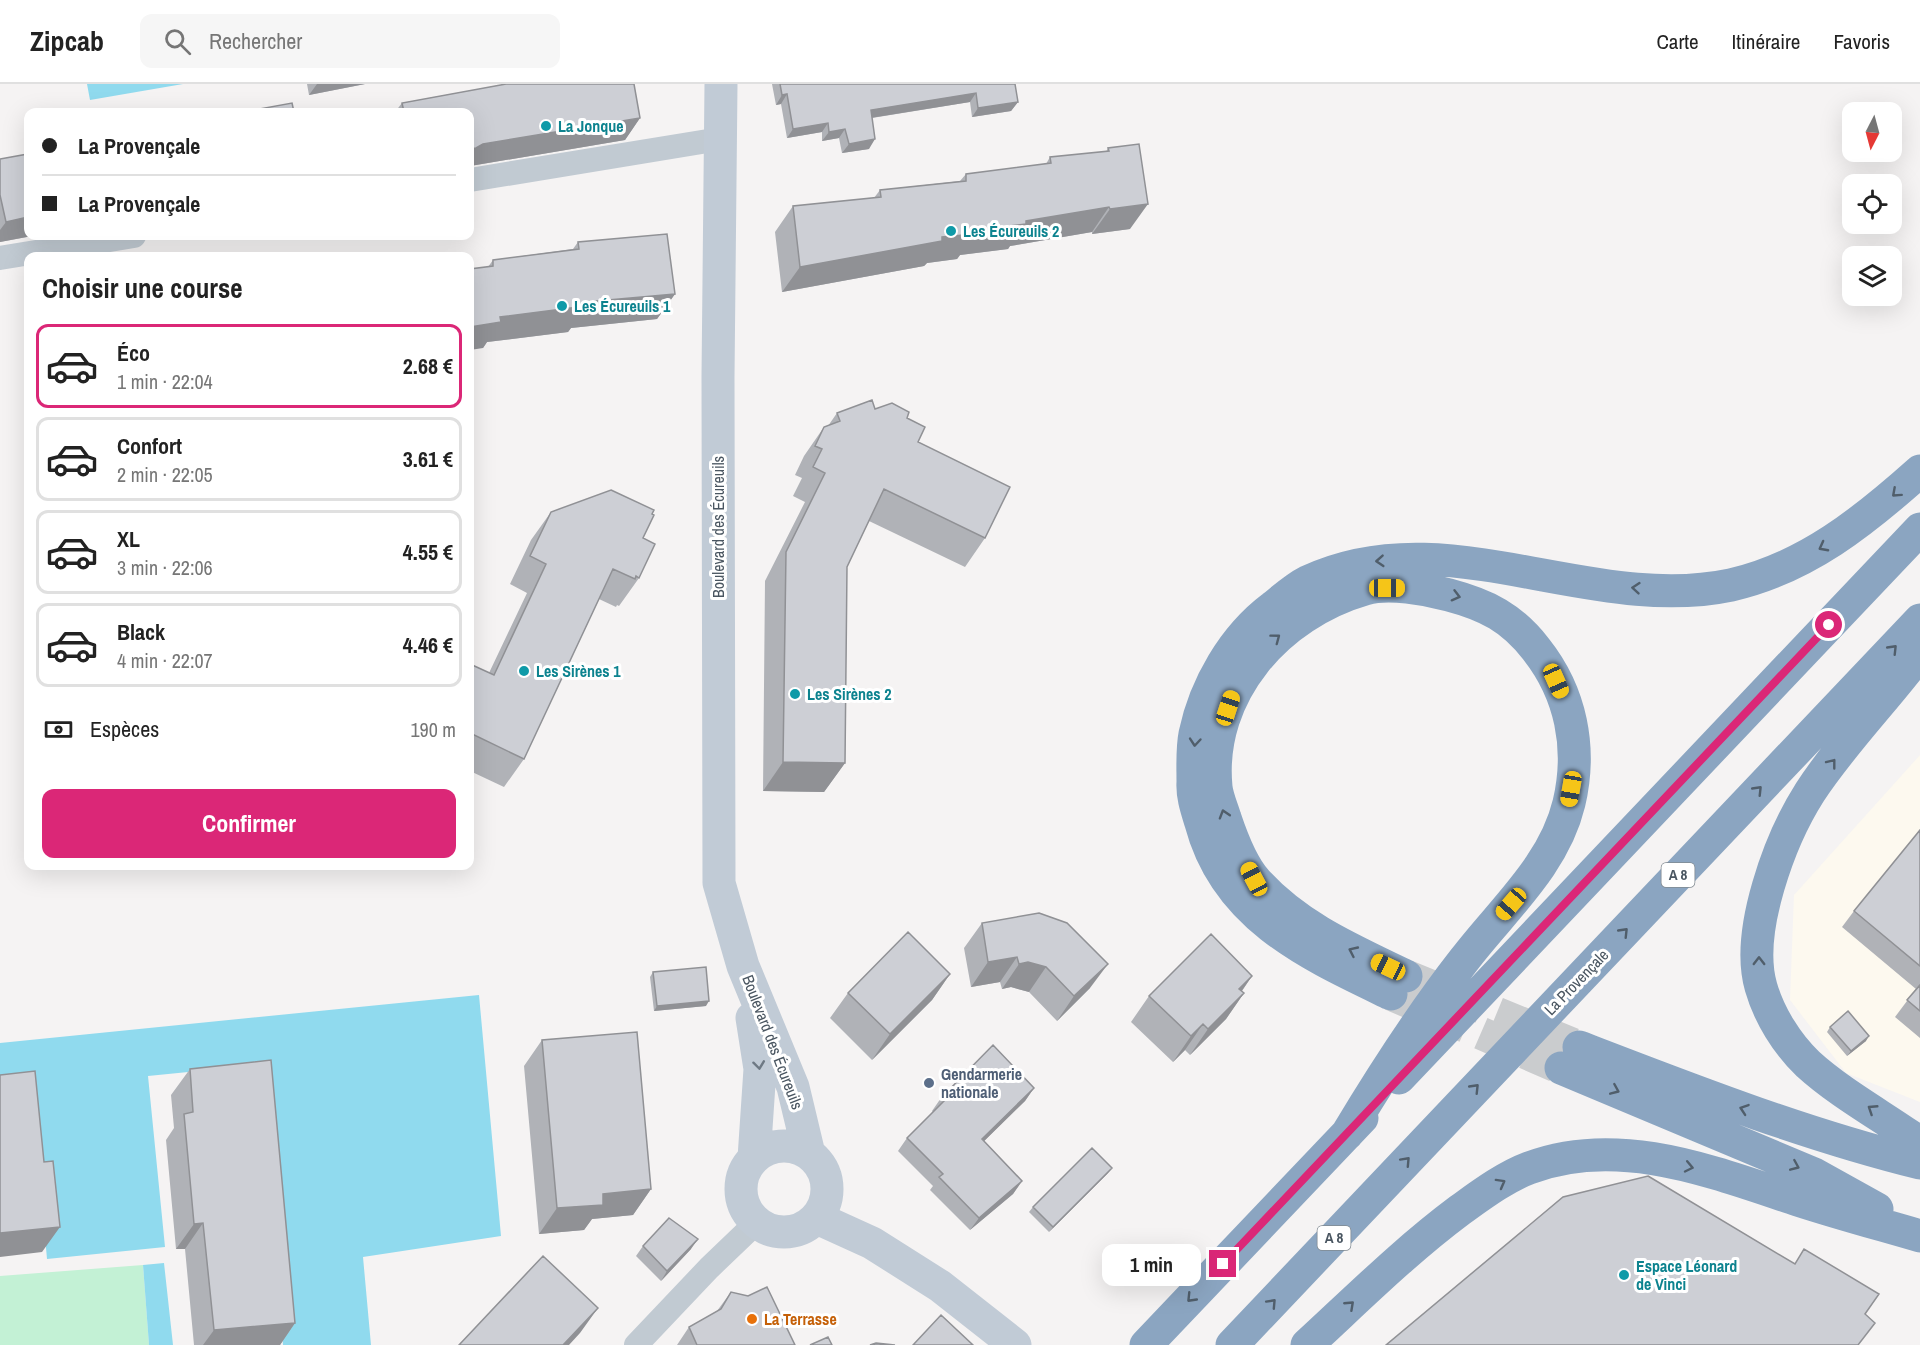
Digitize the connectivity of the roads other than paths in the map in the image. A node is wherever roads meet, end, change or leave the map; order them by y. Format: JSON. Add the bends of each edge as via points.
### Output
{"nodes":[{"id":1,"x":721,"y":84,"type":"edge"},
{"id":2,"x":720,"y":139,"type":"junction"},
{"id":3,"x":474,"y":179,"type":"edge"},
{"id":4,"x":110,"y":240,"type":"edge"},
{"id":5,"x":37,"y":252,"type":"edge"},
{"id":6,"x":24,"y":254,"type":"edge"},
{"id":7,"x":0,"y":258,"type":"edge"},
{"id":8,"x":1920,"y":471,"type":"edge"},
{"id":9,"x":1920,"y":529,"type":"edge"},
{"id":10,"x":1920,"y":620,"type":"edge"},
{"id":11,"x":1920,"y":653,"type":"edge"},
{"id":12,"x":743,"y":966,"type":"junction"},
{"id":13,"x":1347,"y":1134,"type":"junction"},
{"id":14,"x":1920,"y":1143,"type":"edge"},
{"id":15,"x":809,"y":1154,"type":"junction"},
{"id":16,"x":754,"y":1158,"type":"junction"},
{"id":17,"x":1920,"y":1163,"type":"edge"},
{"id":18,"x":817,"y":1218,"type":"junction"},
{"id":19,"x":756,"y":1222,"type":"junction"},
{"id":20,"x":1920,"y":1234,"type":"edge"},
{"id":21,"x":636,"y":1345,"type":"edge"},
{"id":22,"x":1015,"y":1345,"type":"edge"},
{"id":23,"x":1146,"y":1345,"type":"edge"},
{"id":24,"x":1232,"y":1345,"type":"edge"},
{"id":25,"x":1307,"y":1345,"type":"edge"}],
"edges":[{"from":1,"to":2,"type":"street","name":"Boulevard des Écureuils"},
{"from":2,"to":3,"type":"street"},
{"from":2,"to":12,"type":"street","name":"Boulevard des Écureuils","via":[[719,883]]},
{"from":4,"to":5,"type":"street"},
{"from":6,"to":7,"type":"street"},
{"from":8,"to":13,"type":"highway","one_way":true,"via":[[1839,538],[1757,578],[1727,586],[1650,589],[1483,564],[1427,559],[1372,561],[1305,583],[1253,622],[1212,681],[1194,735],[1193,792],[1208,850],[1236,895],[1270,929],[1330,965],[1399,985],[1284,908],[1254,879],[1231,837],[1216,788],[1217,740],[1233,692],[1269,642],[1316,610],[1367,588],[1425,588],[1477,602],[1518,626],[1550,666],[1570,712],[1576,757],[1569,805],[1551,847],[1526,886],[1419,1020]]},
{"from":9,"to":13,"type":"highway"},
{"from":24,"to":10,"type":"highway","name":"La Provençale","number":"A 8","one_way":true},
{"from":14,"to":11,"type":"highway","one_way":true,"via":[[1808,1064],[1770,1011],[1760,985],[1758,965],[1767,886],[1794,819],[1811,791]]},
{"from":12,"to":15,"type":"street","name":"Boulevard des Écureuils","via":[[792,1087]]},
{"from":12,"to":16,"type":"street","name":"Boulevard des Écureuils","one_way":true,"via":[[760,1069]]},
{"from":13,"to":23,"type":"highway","one_way":true},
{"from":15,"to":16,"type":"street","via":[[782,1146]]},
{"from":15,"to":18,"type":"street","via":[[819,1164],[827,1184],[825,1205]]},
{"from":16,"to":19,"type":"street","via":[[740,1188],[744,1206]]},
{"from":17,"to":20,"type":"highway","one_way":true,"via":[[1865,1150],[1716,1099],[1570,1057],[1814,1174]]},
{"from":18,"to":19,"type":"street","via":[[807,1226],[781,1232]]},
{"from":18,"to":22,"type":"street","via":[[872,1243],[940,1286]]},
{"from":19,"to":21,"type":"street"},
{"from":25,"to":20,"type":"highway","one_way":true,"via":[[1424,1237],[1483,1193],[1528,1168],[1558,1159],[1622,1154],[1659,1160]]}]}
